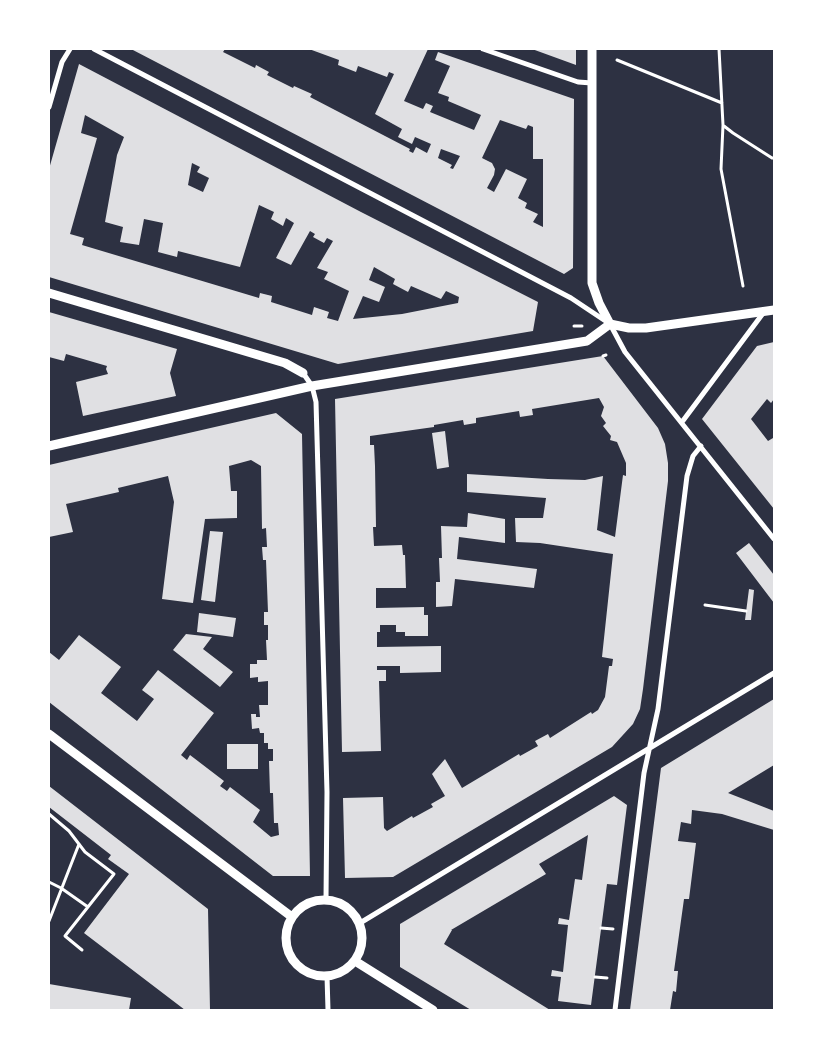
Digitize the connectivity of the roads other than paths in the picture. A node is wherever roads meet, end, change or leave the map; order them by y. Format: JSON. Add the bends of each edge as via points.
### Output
{"nodes":[{"id":1,"x":70,"y":49,"type":"edge"},
{"id":2,"x":94,"y":49,"type":"edge"},
{"id":3,"x":483,"y":49,"type":"edge"},
{"id":4,"x":592,"y":49,"type":"edge"},
{"id":5,"x":592,"y":83,"type":"junction"},
{"id":6,"x":49,"y":107,"type":"edge"},
{"id":7,"x":49,"y":293,"type":"edge"},
{"id":8,"x":774,"y":310,"type":"edge"},
{"id":9,"x":764,"y":312,"type":"junction"},
{"id":10,"x":610,"y":324,"type":"junction"},
{"id":11,"x":304,"y":373,"type":"joint"},
{"id":12,"x":312,"y":386,"type":"junction"},
{"id":13,"x":682,"y":422,"type":"junction"},
{"id":14,"x":49,"y":446,"type":"edge"},
{"id":15,"x":701,"y":446,"type":"junction"},
{"id":16,"x":774,"y":539,"type":"edge"},
{"id":17,"x":774,"y":673,"type":"edge"},
{"id":18,"x":49,"y":734,"type":"edge"},
{"id":19,"x":649,"y":750,"type":"junction"},
{"id":20,"x":326,"y":899,"type":"junction"},
{"id":21,"x":292,"y":917,"type":"junction"},
{"id":22,"x":360,"y":923,"type":"junction"},
{"id":23,"x":355,"y":961,"type":"junction"},
{"id":24,"x":327,"y":976,"type":"junction"},
{"id":25,"x":328,"y":1010,"type":"edge"},
{"id":26,"x":433,"y":1010,"type":"edge"},
{"id":27,"x":615,"y":1010,"type":"edge"}],
"edges":[{"from":1,"to":6,"type":"street","via":[[62,62]]},
{"from":2,"to":10,"type":"street","via":[[571,298]]},
{"from":3,"to":5,"type":"street","via":[[578,82]]},
{"from":4,"to":5,"type":"street"},
{"from":5,"to":10,"type":"street","via":[[592,283],[598,303]]},
{"from":7,"to":11,"type":"street","via":[[285,363]]},
{"from":8,"to":9,"type":"street"},
{"from":9,"to":10,"type":"street","via":[[646,328]]},
{"from":9,"to":13,"type":"street"},
{"from":10,"to":12,"type":"street","via":[[587,341]]},
{"from":10,"to":13,"type":"street","via":[[625,352]]},
{"from":11,"to":12,"type":"street"},
{"from":12,"to":14,"type":"street"},
{"from":12,"to":20,"type":"street","via":[[316,402],[321,568]]},
{"from":13,"to":15,"type":"street"},
{"from":15,"to":16,"type":"street"},
{"from":15,"to":19,"type":"street","via":[[693,456],[687,476],[658,709]]},
{"from":17,"to":19,"type":"street"},
{"from":18,"to":21,"type":"street"},
{"from":19,"to":22,"type":"street"},
{"from":19,"to":27,"type":"street"},
{"from":20,"to":21,"type":"street","via":[[306,904]]},
{"from":20,"to":22,"type":"street","via":[[343,904]]},
{"from":21,"to":24,"type":"street","via":[[286,935],[289,953],[309,973]]},
{"from":22,"to":23,"type":"street","via":[[362,946]]},
{"from":23,"to":24,"type":"street","via":[[342,972]]},
{"from":23,"to":26,"type":"street"},
{"from":24,"to":25,"type":"street"}]}
